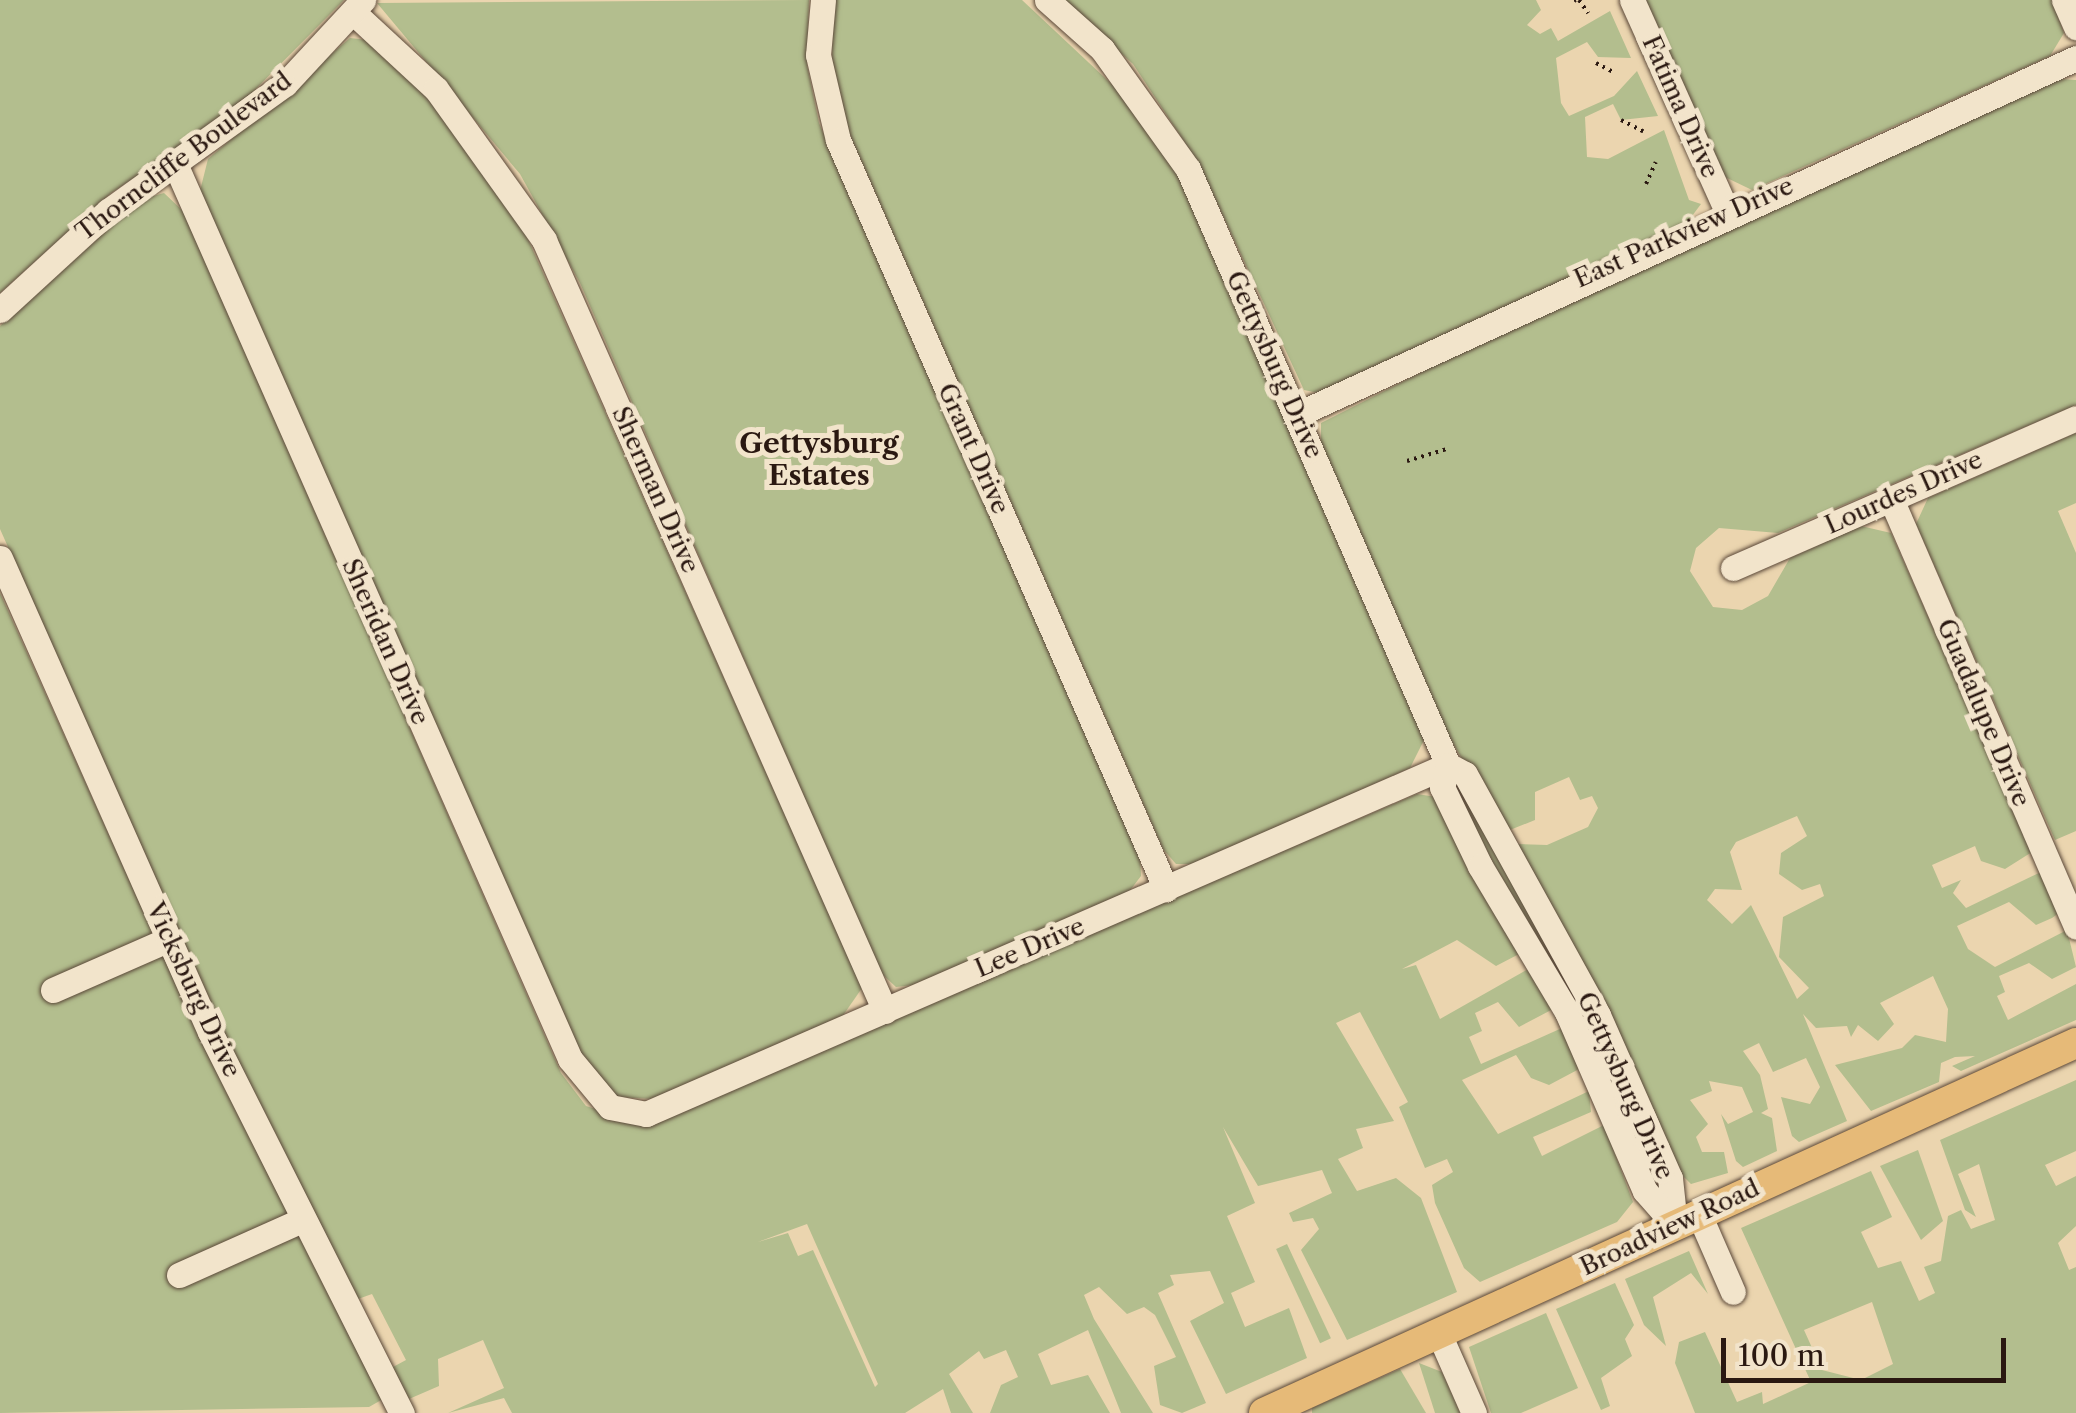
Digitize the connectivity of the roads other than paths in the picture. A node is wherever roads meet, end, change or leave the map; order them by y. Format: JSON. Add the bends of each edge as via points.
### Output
{"nodes":[{"id":1,"x":823,"y":0,"type":"edge"},
{"id":2,"x":1047,"y":0,"type":"edge"},
{"id":3,"x":1632,"y":0,"type":"edge"},
{"id":4,"x":2064,"y":0,"type":"edge"},
{"id":5,"x":359,"y":7,"type":"edge"},
{"id":6,"x":2076,"y":27,"type":"edge"},
{"id":7,"x":2076,"y":58,"type":"edge"},
{"id":8,"x":176,"y":166,"type":"junction"},
{"id":9,"x":1728,"y":214,"type":"junction"},
{"id":10,"x":0,"y":310,"type":"edge"},
{"id":11,"x":1296,"y":415,"type":"junction"},
{"id":12,"x":2076,"y":418,"type":"edge"},
{"id":13,"x":1891,"y":499,"type":"junction"},
{"id":14,"x":0,"y":558,"type":"edge"},
{"id":15,"x":1733,"y":568,"type":"dead end"},
{"id":16,"x":1448,"y":765,"type":"junction"},
{"id":17,"x":1166,"y":889,"type":"junction"},
{"id":18,"x":2076,"y":927,"type":"edge"},
{"id":19,"x":168,"y":939,"type":"junction"},
{"id":20,"x":52,"y":990,"type":"dead end"},
{"id":21,"x":885,"y":1011,"type":"junction"},
{"id":22,"x":2076,"y":1043,"type":"edge"},
{"id":23,"x":610,"y":1107,"type":"joint"},
{"id":24,"x":1686,"y":1219,"type":"junction"},
{"id":25,"x":302,"y":1220,"type":"junction"},
{"id":26,"x":179,"y":1275,"type":"dead end"},
{"id":27,"x":1733,"y":1292,"type":"dead end"},
{"id":28,"x":1440,"y":1336,"type":"junction"},
{"id":29,"x":402,"y":1413,"type":"edge"},
{"id":30,"x":1264,"y":1413,"type":"edge"},
{"id":31,"x":1474,"y":1413,"type":"edge"}],
"edges":[{"from":1,"to":17,"type":"street","name":"Grant Drive","via":[[818,55],[838,140]]},
{"from":2,"to":11,"type":"street","name":"Gettysburg Drive","via":[[1136,89],[1188,169]]},
{"from":3,"to":9,"type":"street","name":"Fatima Drive"},
{"from":4,"to":6,"type":"street"},
{"from":5,"to":8,"type":"street","name":"Thorncliffe Boulevard","via":[[284,84]]},
{"from":5,"to":21,"type":"street","name":"Sherman Drive","via":[[436,88],[544,240]]},
{"from":7,"to":9,"type":"street","name":"East Parkview Drive"},
{"from":8,"to":10,"type":"street","name":"Thorncliffe Boulevard","via":[[108,211]]},
{"from":8,"to":23,"type":"street","name":"Sheridan Drive","via":[[570,1059]]},
{"from":9,"to":11,"type":"street","name":"East Parkview Drive"},
{"from":11,"to":16,"type":"street","name":"Gettysburg Drive"},
{"from":12,"to":13,"type":"street","name":"Lourdes Drive"},
{"from":13,"to":15,"type":"street","name":"Lourdes Drive"},
{"from":13,"to":18,"type":"street","name":"Guadalupe Drive"},
{"from":14,"to":19,"type":"street","name":"Vicksburg Drive"},
{"from":16,"to":17,"type":"street","name":"Lee Drive"},
{"from":16,"to":24,"type":"street","name":"Gettysburg Drive","via":[[1442,787],[1480,866],[1567,1012],[1644,1191]]},
{"from":17,"to":21,"type":"street","name":"Lee Drive"},
{"from":19,"to":20,"type":"street"},
{"from":19,"to":25,"type":"street","name":"Vicksburg Drive"},
{"from":21,"to":23,"type":"street","name":"Lee Drive","via":[[646,1114]]},
{"from":22,"to":24,"type":"main road","name":"Broadview Road"},
{"from":24,"to":27,"type":"street","name":"Gettysburg Drive"},
{"from":24,"to":28,"type":"main road","name":"Broadview Road"},
{"from":25,"to":26,"type":"street"},
{"from":25,"to":29,"type":"street","name":"Vicksburg Drive"},
{"from":28,"to":30,"type":"main road","name":"Broadview Road"},
{"from":28,"to":31,"type":"street"}]}
